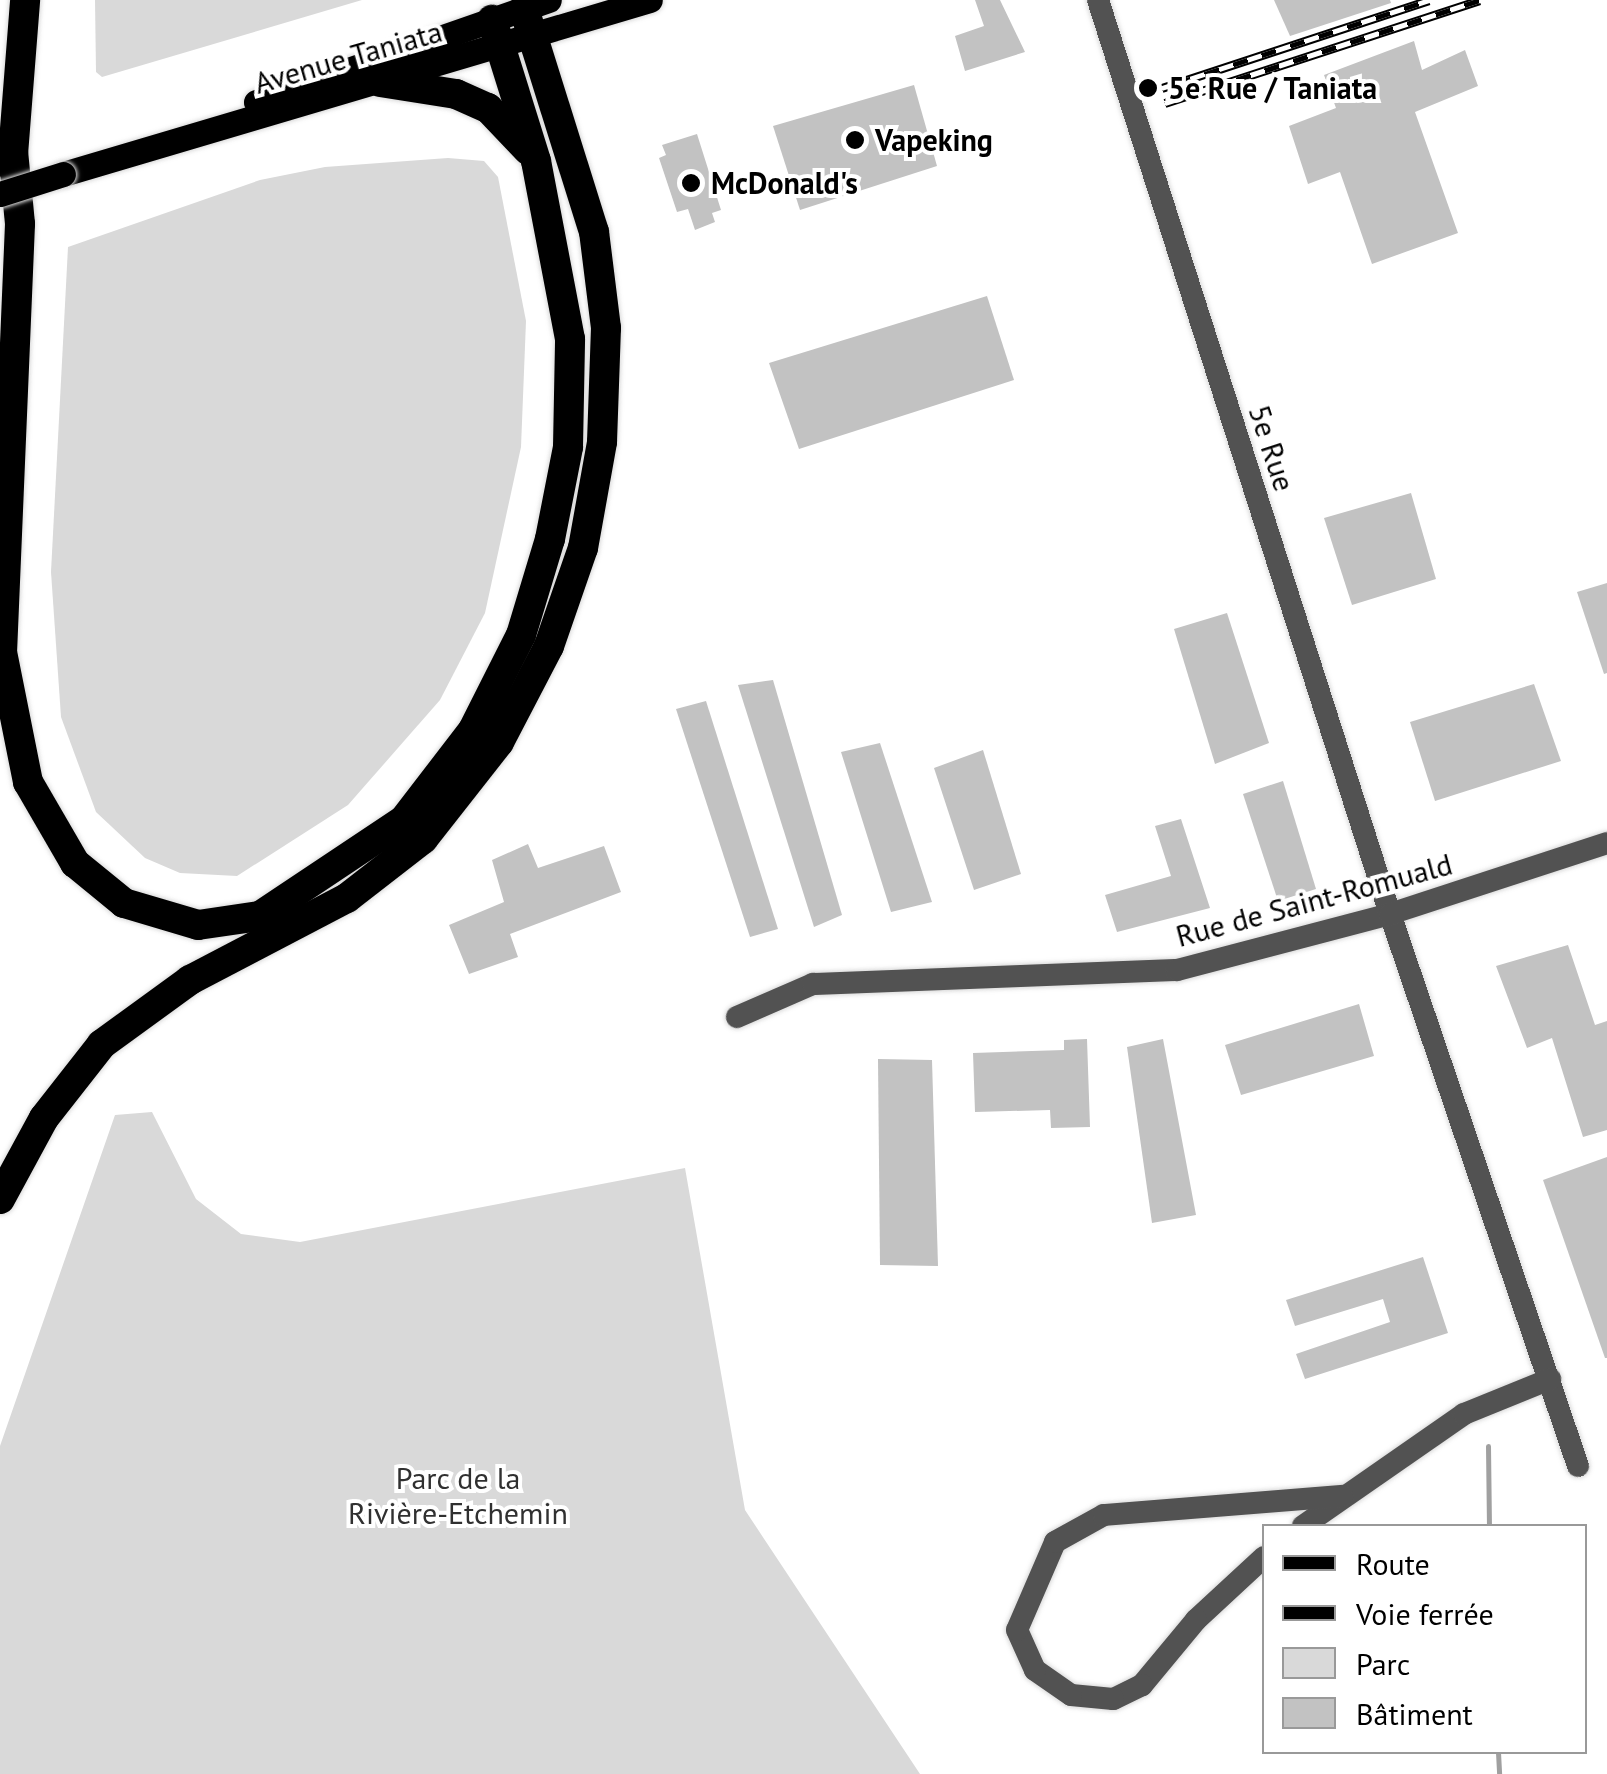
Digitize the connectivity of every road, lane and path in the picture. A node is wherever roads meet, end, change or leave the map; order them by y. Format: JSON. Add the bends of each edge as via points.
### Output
{"nodes":[{"id":1,"x":25,"y":0,"type":"edge"},
{"id":2,"x":650,"y":0,"type":"edge"},
{"id":3,"x":1098,"y":0,"type":"edge"},
{"id":4,"x":537,"y":4,"type":"edge"},
{"id":5,"x":496,"y":33,"type":"junction"},
{"id":6,"x":533,"y":39,"type":"junction"},
{"id":7,"x":380,"y":82,"type":"junction"},
{"id":8,"x":13,"y":151,"type":"junction"},
{"id":9,"x":536,"y":161,"type":"junction"},
{"id":10,"x":63,"y":174,"type":"junction"},
{"id":11,"x":0,"y":194,"type":"edge"},
{"id":12,"x":0,"y":310,"type":"edge"},
{"id":13,"x":1607,"y":843,"type":"edge"},
{"id":14,"x":1390,"y":914,"type":"junction"},
{"id":15,"x":737,"y":1017,"type":"dead end"},
{"id":16,"x":0,"y":1198,"type":"edge"},
{"id":17,"x":1550,"y":1379,"type":"junction"},
{"id":18,"x":1578,"y":1466,"type":"dead end"},
{"id":19,"x":1342,"y":1496,"type":"junction"},
{"id":20,"x":1306,"y":1524,"type":"edge"},
{"id":21,"x":1262,"y":1559,"type":"edge"}],
"edges":[{"from":1,"to":8,"type":"highway"},
{"from":2,"to":6,"type":"main road","name":"Avenue Taniata"},
{"from":3,"to":14,"type":"street","name":"5e Rue"},
{"from":4,"to":5,"type":"main road","name":"Avenue Taniata"},
{"from":4,"to":6,"type":"highway"},
{"from":5,"to":6,"type":"main road","name":"Avenue Taniata"},
{"from":5,"to":7,"type":"main road","name":"Avenue Taniata"},
{"from":5,"to":9,"type":"highway"},
{"from":5,"to":10,"type":"main road","name":"Avenue Taniata"},
{"from":6,"to":16,"type":"highway","via":[[594,232],[606,328],[602,442],[586,530],[550,646],[499,742],[423,838],[347,898],[190,980],[102,1044],[44,1118]]},
{"from":7,"to":9,"type":"highway","via":[[456,94],[488,108]]},
{"from":7,"to":10,"type":"main road","name":"Avenue Taniata"},
{"from":8,"to":9,"type":"highway","via":[[20,224],[2,576],[11,721],[28,782],[75,863],[124,903],[198,925],[260,916],[404,820],[473,730],[520,635],[568,447],[570,339]]},
{"from":8,"to":12,"type":"highway"},
{"from":10,"to":11,"type":"main road","name":"Avenue Taniata","bridge":true},
{"from":13,"to":14,"type":"street","name":"Rue de Saint-Romuald"},
{"from":14,"to":15,"type":"street","name":"Rue de Saint-Romuald","via":[[1177,970],[813,984]]},
{"from":14,"to":17,"type":"street","name":"5e Rue"},
{"from":17,"to":18,"type":"street","name":"5e Rue"},
{"from":17,"to":19,"type":"street","via":[[1464,1414]]},
{"from":19,"to":20,"type":"street"},
{"from":19,"to":21,"type":"street","via":[[1104,1515],[1055,1542],[1018,1630],[1035,1670],[1071,1695],[1112,1699],[1142,1685]]}]}
